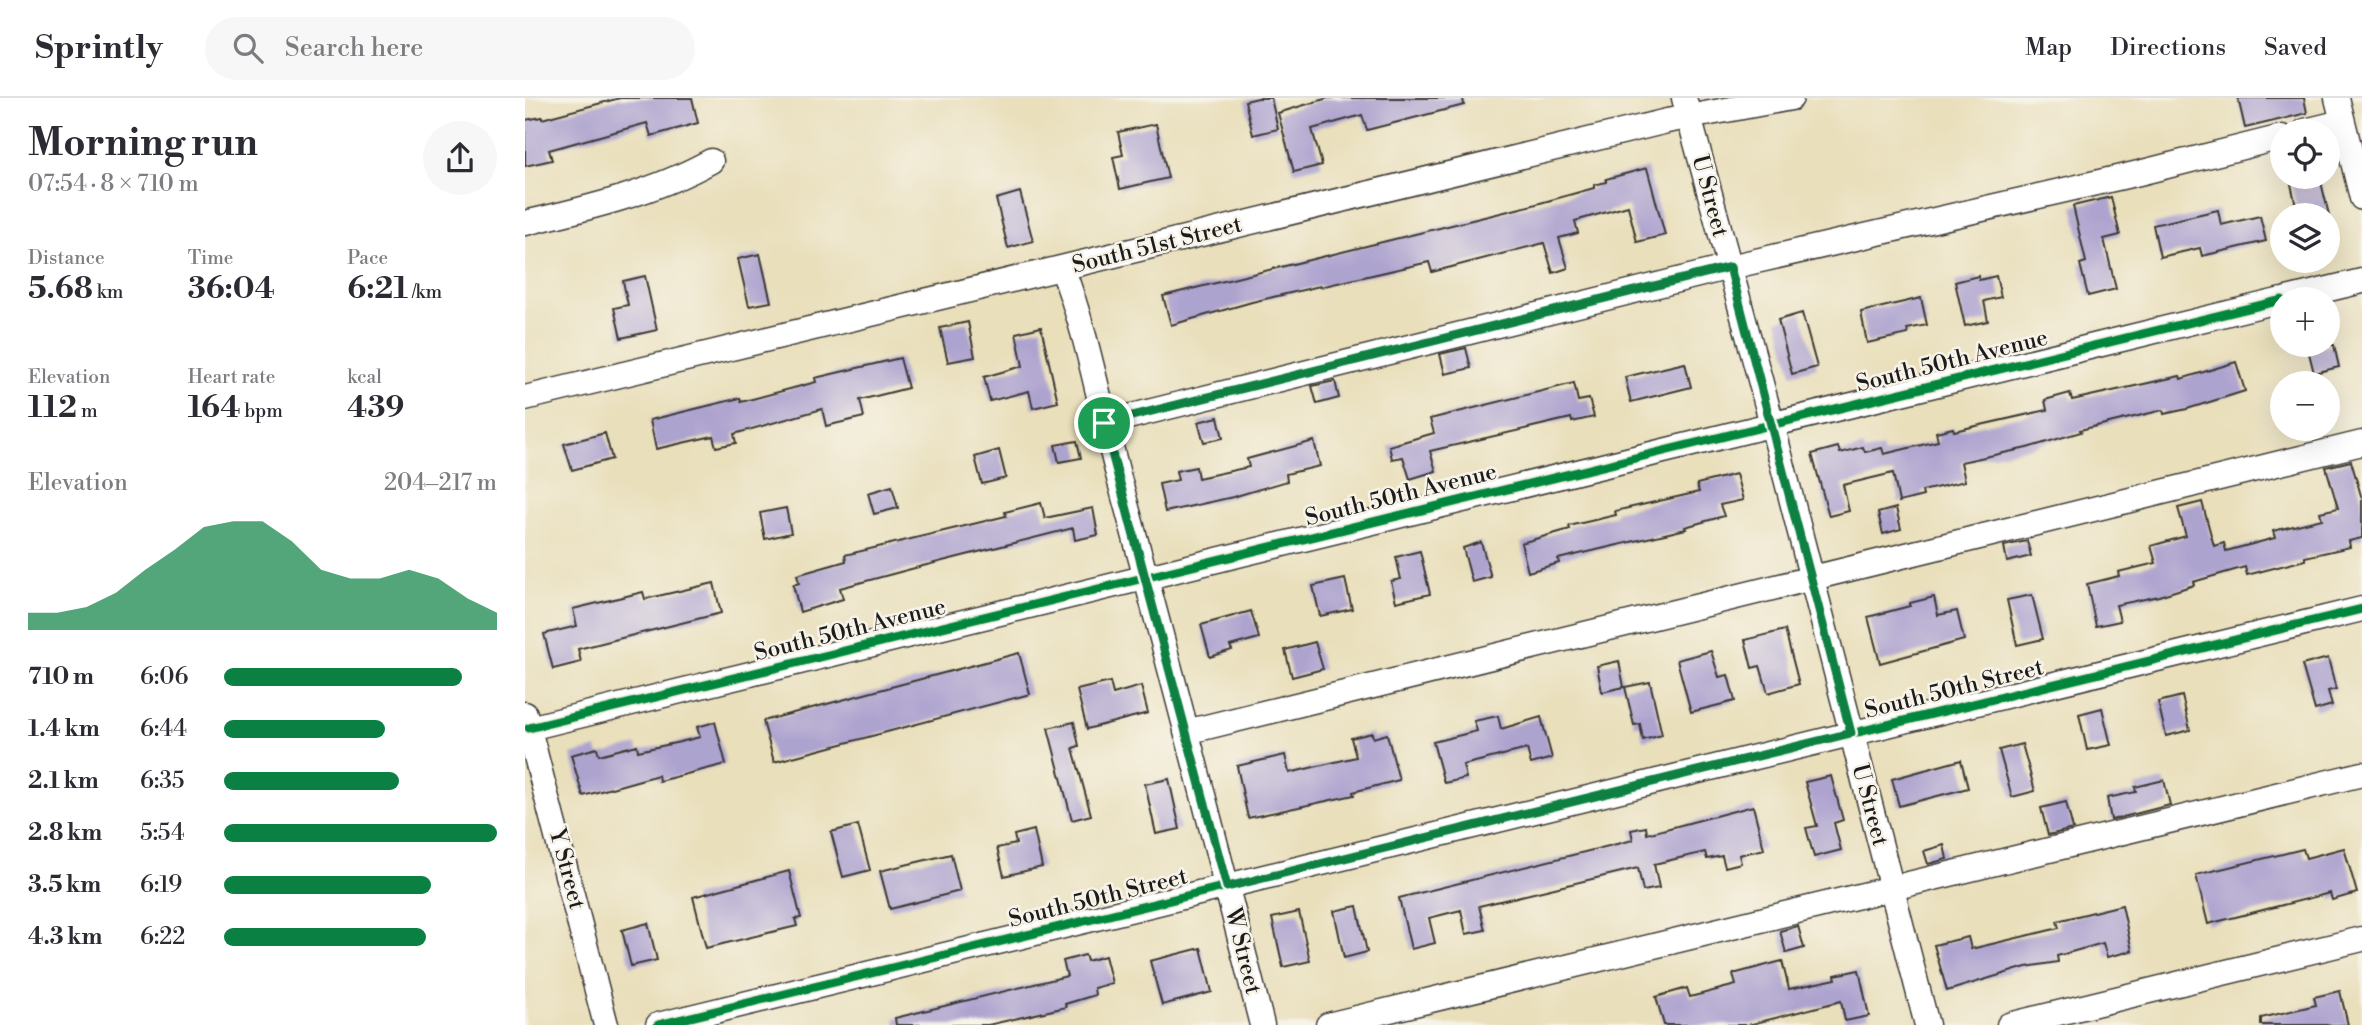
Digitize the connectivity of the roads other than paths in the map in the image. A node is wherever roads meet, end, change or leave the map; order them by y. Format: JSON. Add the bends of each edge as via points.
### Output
{"nodes":[{"id":1,"x":1791,"y":98,"type":"edge"},
{"id":2,"x":1687,"y":108,"type":"edge"},
{"id":3,"x":2339,"y":110,"type":"edge"},
{"id":4,"x":2270,"y":140,"type":"edge"},
{"id":5,"x":711,"y":161,"type":"dead end"},
{"id":6,"x":2362,"y":198,"type":"edge"},
{"id":7,"x":525,"y":223,"type":"edge"},
{"id":8,"x":1730,"y":267,"type":"junction"},
{"id":9,"x":1062,"y":268,"type":"junction"},
{"id":10,"x":2362,"y":281,"type":"edge"},
{"id":11,"x":2337,"y":287,"type":"edge"},
{"id":12,"x":2270,"y":303,"type":"edge"},
{"id":13,"x":525,"y":398,"type":"edge"},
{"id":14,"x":1104,"y":423,"type":"junction"},
{"id":15,"x":1772,"y":424,"type":"junction"},
{"id":16,"x":2362,"y":443,"type":"edge"},
{"id":17,"x":1146,"y":577,"type":"junction"},
{"id":18,"x":1811,"y":577,"type":"junction"},
{"id":19,"x":2362,"y":609,"type":"edge"},
{"id":20,"x":527,"y":720,"type":"edge"},
{"id":21,"x":1186,"y":732,"type":"junction"},
{"id":22,"x":1851,"y":733,"type":"junction"},
{"id":23,"x":2362,"y":774,"type":"edge"},
{"id":24,"x":1227,"y":887,"type":"junction"},
{"id":25,"x":1892,"y":889,"type":"junction"},
{"id":26,"x":2362,"y":939,"type":"edge"},
{"id":27,"x":606,"y":1025,"type":"edge"},
{"id":28,"x":658,"y":1025,"type":"edge"},
{"id":29,"x":1262,"y":1025,"type":"edge"},
{"id":30,"x":1328,"y":1025,"type":"edge"},
{"id":31,"x":1927,"y":1025,"type":"edge"},
{"id":32,"x":2009,"y":1025,"type":"edge"}],
"edges":[{"from":1,"to":2,"type":"street","name":"South 51st Street"},
{"from":2,"to":8,"type":"street","name":"U Street"},
{"from":2,"to":9,"type":"street","name":"South 51st Street","via":[[1667,121]]},
{"from":3,"to":6,"type":"street"},
{"from":4,"to":8,"type":"street"},
{"from":5,"to":7,"type":"street","via":[[636,195]]},
{"from":8,"to":14,"type":"street"},
{"from":8,"to":15,"type":"street","name":"U Street"},
{"from":9,"to":13,"type":"street","name":"South 51st Street"},
{"from":9,"to":14,"type":"street","name":"W Street","via":[[1073,295]]},
{"from":10,"to":11,"type":"street","name":"South 50th Avenue"},
{"from":12,"to":15,"type":"street","name":"South 50th Avenue"},
{"from":14,"to":17,"type":"street","name":"W Street"},
{"from":15,"to":17,"type":"street","name":"South 50th Avenue"},
{"from":15,"to":18,"type":"street","name":"U Street"},
{"from":16,"to":18,"type":"street"},
{"from":17,"to":20,"type":"street","name":"South 50th Avenue"},
{"from":17,"to":21,"type":"street","name":"W Street"},
{"from":18,"to":21,"type":"street"},
{"from":18,"to":22,"type":"street","name":"U Street"},
{"from":19,"to":22,"type":"street","name":"South 50th Street"},
{"from":20,"to":27,"type":"street","name":"Y Street"},
{"from":21,"to":24,"type":"street","name":"W Street"},
{"from":22,"to":24,"type":"street","name":"South 50th Street"},
{"from":22,"to":25,"type":"street","name":"U Street"},
{"from":23,"to":25,"type":"street"},
{"from":24,"to":28,"type":"street","name":"South 50th Street"},
{"from":24,"to":29,"type":"street","name":"W Street"},
{"from":25,"to":30,"type":"street"},
{"from":25,"to":31,"type":"street","name":"U Street"},
{"from":26,"to":32,"type":"street"}]}
